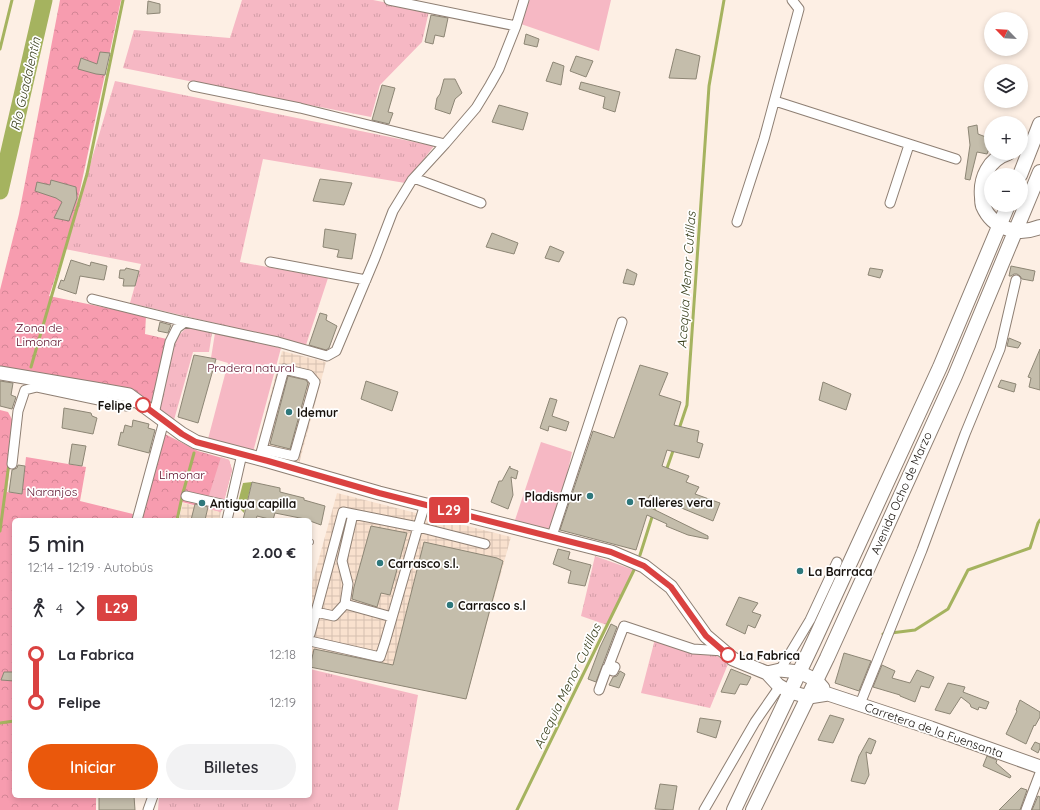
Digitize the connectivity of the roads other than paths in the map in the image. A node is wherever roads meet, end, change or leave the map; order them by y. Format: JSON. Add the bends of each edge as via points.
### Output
{"nodes":[{"id":1,"x":389,"y":0,"type":"edge"},
{"id":2,"x":524,"y":0,"type":"edge"},
{"id":3,"x":792,"y":0,"type":"edge"},
{"id":4,"x":516,"y":26,"type":"junction"},
{"id":5,"x":193,"y":86,"type":"dead end"},
{"id":6,"x":774,"y":101,"type":"junction"},
{"id":7,"x":1040,"y":124,"type":"edge"},
{"id":8,"x":445,"y":144,"type":"junction"},
{"id":9,"x":909,"y":145,"type":"junction"},
{"id":10,"x":1030,"y":152,"type":"edge"},
{"id":11,"x":956,"y":159,"type":"dead end"},
{"id":12,"x":995,"y":160,"type":"edge"},
{"id":13,"x":1023,"y":168,"type":"edge"},
{"id":14,"x":1040,"y":172,"type":"edge"},
{"id":15,"x":414,"y":178,"type":"junction"},
{"id":16,"x":481,"y":203,"type":"dead end"},
{"id":17,"x":890,"y":203,"type":"dead end"},
{"id":18,"x":1005,"y":212,"type":"edge"},
{"id":19,"x":737,"y":222,"type":"dead end"},
{"id":20,"x":1000,"y":225,"type":"junction"},
{"id":21,"x":1040,"y":227,"type":"edge"},
{"id":22,"x":1016,"y":231,"type":"junction"},
{"id":23,"x":270,"y":262,"type":"dead end"},
{"id":24,"x":366,"y":280,"type":"junction"},
{"id":25,"x":1016,"y":280,"type":"dead end"},
{"id":26,"x":92,"y":299,"type":"dead end"},
{"id":27,"x":185,"y":322,"type":"junction"},
{"id":28,"x":622,"y":322,"type":"dead end"},
{"id":29,"x":0,"y":373,"type":"edge"},
{"id":30,"x":136,"y":400,"type":"junction"},
{"id":31,"x":159,"y":417,"type":"junction"},
{"id":32,"x":242,"y":454,"type":"junction"},
{"id":33,"x":260,"y":454,"type":"junction"},
{"id":34,"x":12,"y":464,"type":"dead end"},
{"id":35,"x":186,"y":496,"type":"dead end"},
{"id":36,"x":424,"y":504,"type":"junction"},
{"id":37,"x":230,"y":506,"type":"junction"},
{"id":38,"x":353,"y":514,"type":"junction"},
{"id":39,"x":137,"y":518,"type":"edge"},
{"id":40,"x":227,"y":518,"type":"edge"},
{"id":41,"x":418,"y":527,"type":"junction"},
{"id":42,"x":552,"y":536,"type":"junction"},
{"id":43,"x":485,"y":544,"type":"dead end"},
{"id":44,"x":836,"y":562,"type":"dead end"},
{"id":45,"x":345,"y":604,"type":"junction"},
{"id":46,"x":316,"y":612,"type":"junction"},
{"id":47,"x":312,"y":627,"type":"edge"},
{"id":48,"x":312,"y":641,"type":"edge"},
{"id":49,"x":724,"y":651,"type":"junction"},
{"id":50,"x":780,"y":670,"type":"junction"},
{"id":51,"x":799,"y":672,"type":"junction"},
{"id":52,"x":767,"y":673,"type":"junction"},
{"id":53,"x":816,"y":680,"type":"junction"},
{"id":54,"x":785,"y":689,"type":"junction"},
{"id":55,"x":599,"y":690,"type":"dead end"},
{"id":56,"x":828,"y":694,"type":"junction"},
{"id":57,"x":808,"y":697,"type":"junction"},
{"id":58,"x":860,"y":704,"type":"junction"},
{"id":59,"x":1040,"y":767,"type":"edge"},
{"id":60,"x":1040,"y":773,"type":"edge"},
{"id":61,"x":152,"y":798,"type":"edge"},
{"id":62,"x":148,"y":810,"type":"edge"},
{"id":63,"x":704,"y":810,"type":"edge"},
{"id":64,"x":734,"y":810,"type":"edge"},
{"id":65,"x":753,"y":810,"type":"edge"},
{"id":66,"x":1026,"y":810,"type":"edge"}],
"edges":[{"from":1,"to":4,"type":"street"},
{"from":2,"to":4,"type":"street"},
{"from":3,"to":6,"type":"street","via":[[799,9]]},
{"from":4,"to":8,"type":"street","via":[[490,85],[476,108]]},
{"from":5,"to":8,"type":"street","via":[[300,108]]},
{"from":6,"to":9,"type":"street"},
{"from":6,"to":19,"type":"street"},
{"from":7,"to":10,"type":"main road"},
{"from":8,"to":15,"type":"street"},
{"from":9,"to":11,"type":"street"},
{"from":9,"to":17,"type":"street"},
{"from":10,"to":13,"type":"main road"},
{"from":12,"to":20,"type":"main road","via":[[984,175],[981,189],[983,205]]},
{"from":14,"to":22,"type":"main road","name":"Avenida Ocho de Marzo"},
{"from":15,"to":16,"type":"street"},
{"from":15,"to":24,"type":"street","via":[[394,210]]},
{"from":18,"to":20,"type":"main road","name":"Avenida Ocho de Marzo"},
{"from":20,"to":22,"type":"main road"},
{"from":20,"to":51,"type":"main road","name":"Avenida Ocho de Marzo","via":[[940,368]]},
{"from":21,"to":22,"type":"main road"},
{"from":22,"to":53,"type":"main road","name":"Avenida Ocho de Marzo","via":[[955,376]]},
{"from":23,"to":24,"type":"street"},
{"from":24,"to":27,"type":"street","via":[[336,351],[327,356],[278,342]]},
{"from":25,"to":58,"type":"street","via":[[1000,350]]},
{"from":26,"to":27,"type":"street"},
{"from":27,"to":31,"type":"street","via":[[177,328],[170,342]]},
{"from":28,"to":42,"type":"street"},
{"from":29,"to":30,"type":"main road","via":[[129,395]]},
{"from":30,"to":31,"type":"main road"},
{"from":30,"to":34,"type":"street","via":[[127,406],[37,387],[26,390],[18,411]]},
{"from":31,"to":32,"type":"main road","via":[[196,442]]},
{"from":31,"to":39,"type":"street"},
{"from":32,"to":33,"type":"main road"},
{"from":32,"to":37,"type":"street"},
{"from":33,"to":33,"type":"street","via":[[284,369],[309,375],[315,382],[294,456]]},
{"from":33,"to":36,"type":"main road","via":[[379,493]]},
{"from":35,"to":37,"type":"street"},
{"from":36,"to":41,"type":"street"},
{"from":36,"to":42,"type":"main road"},
{"from":37,"to":40,"type":"street"},
{"from":38,"to":41,"type":"street"},
{"from":38,"to":45,"type":"street","via":[[342,561],[348,584]]},
{"from":38,"to":46,"type":"street","via":[[343,512]]},
{"from":41,"to":43,"type":"street"},
{"from":41,"to":45,"type":"street","via":[[392,617]]},
{"from":41,"to":48,"type":"street","via":[[380,657]]},
{"from":42,"to":49,"type":"main road","via":[[611,552],[644,566],[671,587],[706,636]]},
{"from":44,"to":50,"type":"street","via":[[810,620]]},
{"from":45,"to":46,"type":"street","via":[[334,616]]},
{"from":46,"to":47,"type":"street"},
{"from":49,"to":52,"type":"main road","via":[[733,659]]},
{"from":49,"to":55,"type":"street","via":[[693,649],[624,626],[609,665],[615,667],[613,670],[606,668]]},
{"from":50,"to":51,"type":"main road"},
{"from":50,"to":52,"type":"main road"},
{"from":51,"to":53,"type":"main road"},
{"from":51,"to":54,"type":"main road","name":"Avenida Ocho de Marzo"},
{"from":52,"to":54,"type":"main road"},
{"from":53,"to":56,"type":"main road"},
{"from":53,"to":57,"type":"main road","name":"Avenida Ocho de Marzo"},
{"from":54,"to":57,"type":"main road"},
{"from":54,"to":63,"type":"street","via":[[756,722]]},
{"from":54,"to":64,"type":"main road","name":"Avenida Ocho de Marzo"},
{"from":56,"to":57,"type":"main road"},
{"from":56,"to":58,"type":"main road","name":"Carretera de la Fuensanta"},
{"from":57,"to":65,"type":"main road","name":"Avenida Ocho de Marzo"},
{"from":58,"to":59,"type":"main road","name":"Carretera de la Fuensanta"},
{"from":60,"to":66,"type":"street"},
{"from":61,"to":62,"type":"street"}]}
